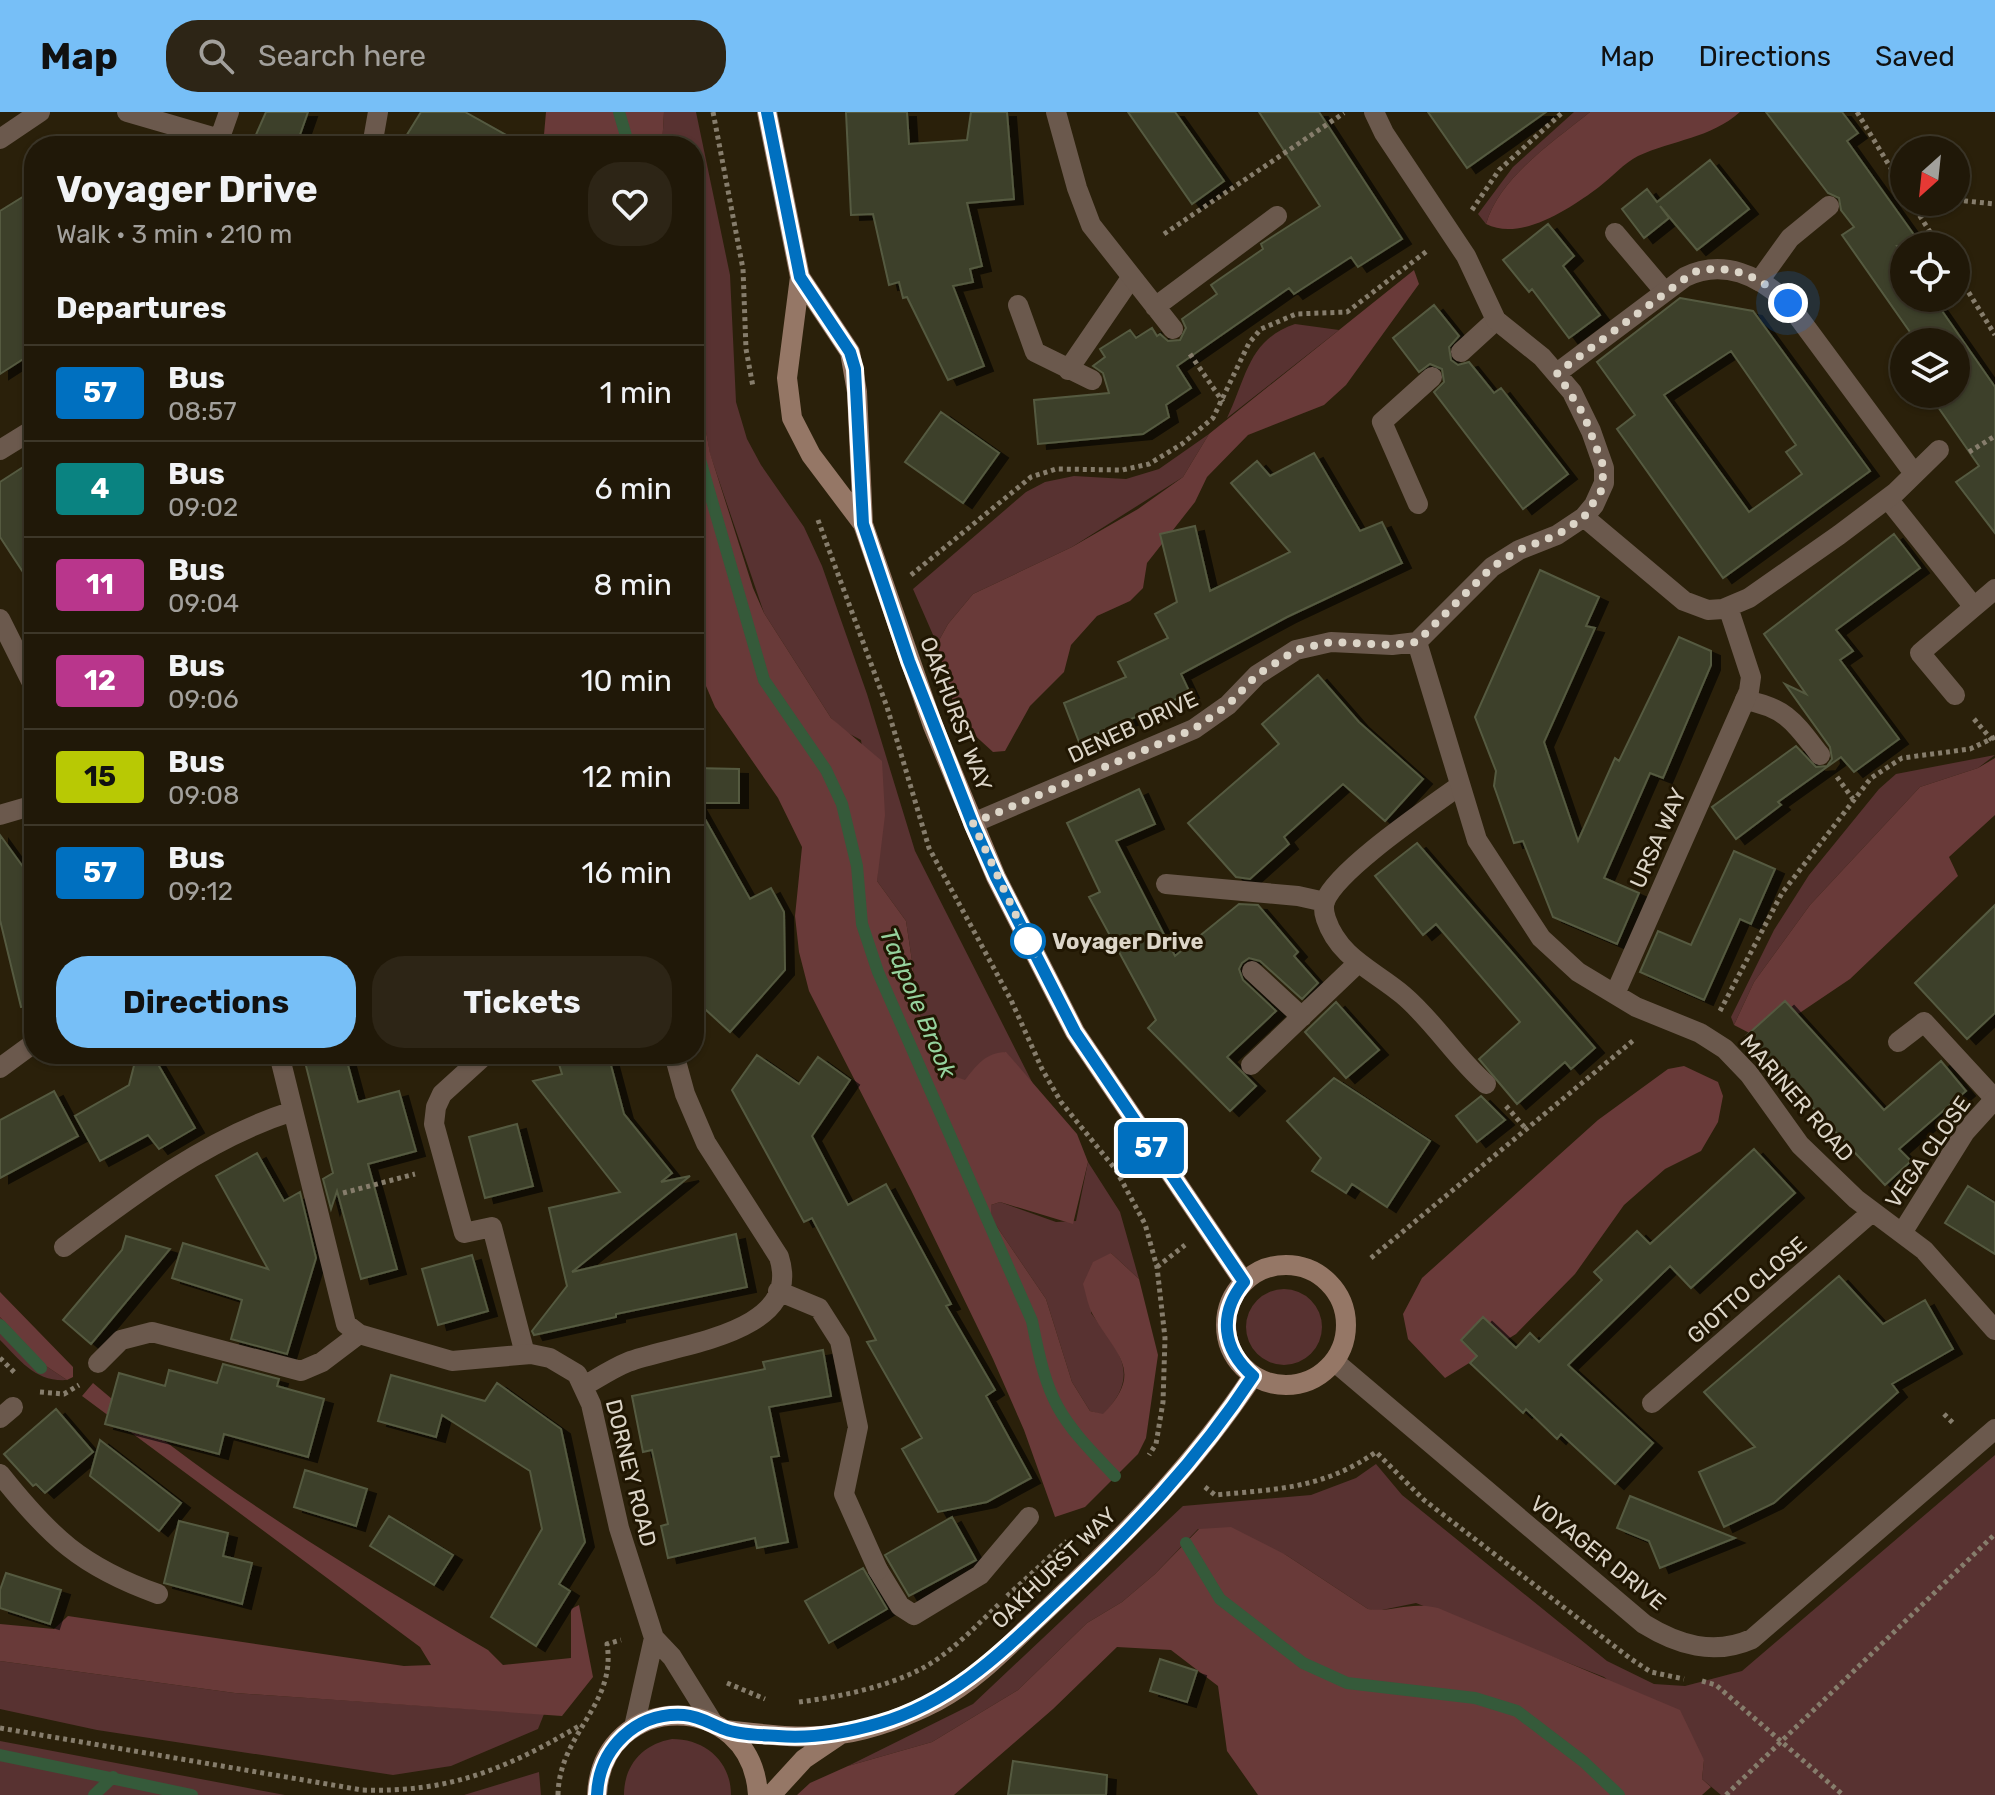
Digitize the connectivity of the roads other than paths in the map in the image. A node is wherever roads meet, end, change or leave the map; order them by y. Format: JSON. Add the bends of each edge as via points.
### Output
{"nodes":[{"id":1,"x":40,"y":112,"type":"edge"},
{"id":2,"x":127,"y":112,"type":"edge"},
{"id":3,"x":229,"y":112,"type":"edge"},
{"id":4,"x":378,"y":112,"type":"edge"},
{"id":5,"x":767,"y":112,"type":"edge"},
{"id":6,"x":1056,"y":112,"type":"edge"},
{"id":7,"x":1374,"y":112,"type":"edge"},
{"id":8,"x":200,"y":136,"type":"edge"},
{"id":9,"x":220,"y":136,"type":"edge"},
{"id":10,"x":374,"y":136,"type":"edge"},
{"id":11,"x":0,"y":139,"type":"edge"},
{"id":12,"x":1829,"y":206,"type":"dead end"},
{"id":13,"x":1277,"y":216,"type":"dead end"},
{"id":14,"x":1615,"y":233,"type":"dead end"},
{"id":15,"x":800,"y":277,"type":"junction"},
{"id":16,"x":1131,"y":278,"type":"junction"},
{"id":17,"x":1759,"y":281,"type":"junction"},
{"id":18,"x":1664,"y":291,"type":"junction"},
{"id":19,"x":1018,"y":305,"type":"dead end"},
{"id":20,"x":1155,"y":307,"type":"junction"},
{"id":21,"x":1496,"y":320,"type":"junction"},
{"id":22,"x":1173,"y":329,"type":"road end"},
{"id":23,"x":1461,"y":352,"type":"dead end"},
{"id":24,"x":1068,"y":370,"type":"junction"},
{"id":25,"x":1557,"y":373,"type":"junction"},
{"id":26,"x":1432,"y":377,"type":"dead end"},
{"id":27,"x":1092,"y":380,"type":"dead end"},
{"id":28,"x":24,"y":435,"type":"edge"},
{"id":29,"x":0,"y":450,"type":"edge"},
{"id":30,"x":1939,"y":450,"type":"dead end"},
{"id":31,"x":1913,"y":472,"type":"junction"},
{"id":32,"x":1888,"y":499,"type":"junction"},
{"id":33,"x":1418,"y":504,"type":"dead end"},
{"id":34,"x":1584,"y":517,"type":"junction"},
{"id":35,"x":863,"y":524,"type":"junction"},
{"id":36,"x":1995,"y":589,"type":"edge"},
{"id":37,"x":1728,"y":607,"type":"junction"},
{"id":38,"x":1974,"y":607,"type":"junction"},
{"id":39,"x":0,"y":619,"type":"edge"},
{"id":40,"x":1417,"y":642,"type":"junction"},
{"id":41,"x":24,"y":667,"type":"edge"},
{"id":42,"x":1955,"y":695,"type":"dead end"},
{"id":43,"x":1745,"y":700,"type":"junction"},
{"id":44,"x":1820,"y":755,"type":"dead end"},
{"id":45,"x":1459,"y":786,"type":"junction"},
{"id":46,"x":24,"y":808,"type":"edge"},
{"id":47,"x":0,"y":815,"type":"edge"},
{"id":48,"x":973,"y":823,"type":"junction"},
{"id":49,"x":1166,"y":884,"type":"dead end"},
{"id":50,"x":1325,"y":902,"type":"junction"},
{"id":51,"x":1358,"y":963,"type":"junction"},
{"id":52,"x":1252,"y":971,"type":"dead end"},
{"id":53,"x":1615,"y":994,"type":"junction"},
{"id":54,"x":1302,"y":1017,"type":"junction"},
{"id":55,"x":1898,"y":1042,"type":"dead end"},
{"id":56,"x":24,"y":1050,"type":"edge"},
{"id":57,"x":281,"y":1064,"type":"edge"},
{"id":58,"x":475,"y":1064,"type":"edge"},
{"id":59,"x":677,"y":1064,"type":"edge"},
{"id":60,"x":1251,"y":1065,"type":"dead end"},
{"id":61,"x":0,"y":1068,"type":"edge"},
{"id":62,"x":1486,"y":1084,"type":"dead end"},
{"id":63,"x":1995,"y":1099,"type":"edge"},
{"id":64,"x":293,"y":1111,"type":"junction"},
{"id":65,"x":1872,"y":1212,"type":"junction"},
{"id":66,"x":1902,"y":1233,"type":"junction"},
{"id":67,"x":64,"y":1247,"type":"dead end"},
{"id":68,"x":1244,"y":1282,"type":"junction"},
{"id":69,"x":778,"y":1291,"type":"junction"},
{"id":70,"x":1995,"y":1330,"type":"edge"},
{"id":71,"x":359,"y":1334,"type":"junction"},
{"id":72,"x":525,"y":1354,"type":"junction"},
{"id":73,"x":1335,"y":1362,"type":"junction"},
{"id":74,"x":98,"y":1363,"type":"road end"},
{"id":75,"x":1253,"y":1376,"type":"junction"},
{"id":76,"x":584,"y":1386,"type":"junction"},
{"id":77,"x":1652,"y":1403,"type":"dead end"},
{"id":78,"x":1995,"y":1429,"type":"edge"},
{"id":79,"x":0,"y":1474,"type":"edge"},
{"id":80,"x":1029,"y":1517,"type":"dead end"},
{"id":81,"x":158,"y":1594,"type":"dead end"},
{"id":82,"x":653,"y":1635,"type":"junction"},
{"id":83,"x":719,"y":1726,"type":"junction"},
{"id":84,"x":634,"y":1727,"type":"junction"},
{"id":85,"x":841,"y":1734,"type":"junction"},
{"id":86,"x":597,"y":1795,"type":"edge"},
{"id":87,"x":758,"y":1795,"type":"edge"},
{"id":88,"x":771,"y":1795,"type":"edge"}],
"edges":[{"from":1,"to":11,"type":"street"},
{"from":2,"to":8,"type":"street"},
{"from":3,"to":9,"type":"street"},
{"from":4,"to":10,"type":"street"},
{"from":5,"to":15,"type":"street","name":"OAKHURST WAY"},
{"from":6,"to":16,"type":"street","via":[[1091,225]]},
{"from":7,"to":21,"type":"street","via":[[1473,269]]},
{"from":12,"to":17,"type":"street","via":[[1790,238]]},
{"from":13,"to":20,"type":"street"},
{"from":14,"to":18,"type":"street"},
{"from":15,"to":35,"type":"street","name":"OAKHURST WAY","via":[[850,352],[855,369]]},
{"from":15,"to":35,"type":"street","name":"OAKHURST WAY","via":[[787,378],[792,418],[811,455]]},
{"from":16,"to":20,"type":"street"},
{"from":16,"to":24,"type":"street"},
{"from":17,"to":18,"type":"street","via":[[1734,270],[1707,269]]},
{"from":17,"to":31,"type":"street","via":[[1788,303]]},
{"from":18,"to":25,"type":"street"},
{"from":19,"to":24,"type":"street","via":[[1035,352]]},
{"from":20,"to":22,"type":"street"},
{"from":21,"to":23,"type":"street"},
{"from":21,"to":25,"type":"street"},
{"from":24,"to":27,"type":"street"},
{"from":25,"to":34,"type":"street","via":[[1584,415],[1604,468],[1601,491]]},
{"from":26,"to":33,"type":"street","via":[[1382,422]]},
{"from":28,"to":29,"type":"street"},
{"from":30,"to":31,"type":"street"},
{"from":31,"to":32,"type":"street"},
{"from":32,"to":37,"type":"street","via":[[1760,591]]},
{"from":32,"to":38,"type":"street"},
{"from":34,"to":37,"type":"street","via":[[1684,601],[1708,610]]},
{"from":34,"to":40,"type":"street","via":[[1492,567]]},
{"from":35,"to":48,"type":"street","name":"OAKHURST WAY"},
{"from":36,"to":38,"type":"street"},
{"from":37,"to":43,"type":"street","name":"URSA WAY","via":[[1751,677]]},
{"from":38,"to":42,"type":"street","via":[[1920,653]]},
{"from":39,"to":41,"type":"street"},
{"from":40,"to":45,"type":"street","name":"MARINER ROAD"},
{"from":40,"to":48,"type":"street","name":"DENEB DRIVE","via":[[1331,642],[1296,650],[1257,675],[1194,729]]},
{"from":43,"to":44,"type":"street","via":[[1785,714]]},
{"from":43,"to":53,"type":"street","name":"URSA WAY"},
{"from":45,"to":50,"type":"street","via":[[1407,823]]},
{"from":45,"to":53,"type":"street","name":"MARINER ROAD","via":[[1481,847],[1541,938],[1578,972]]},
{"from":46,"to":47,"type":"street"},
{"from":48,"to":68,"type":"street","name":"OAKHURST WAY","via":[[1075,1032]]},
{"from":49,"to":50,"type":"street"},
{"from":50,"to":51,"type":"street","via":[[1327,922]]},
{"from":51,"to":54,"type":"street"},
{"from":51,"to":62,"type":"street","via":[[1411,1002]]},
{"from":52,"to":54,"type":"street"},
{"from":53,"to":65,"type":"street","name":"MARINER ROAD","via":[[1706,1037],[1737,1059],[1800,1145]]},
{"from":54,"to":60,"type":"street"},
{"from":55,"to":63,"type":"street","name":"VEGA CLOSE","via":[[1924,1022]]},
{"from":56,"to":61,"type":"street"},
{"from":57,"to":64,"type":"street"},
{"from":58,"to":72,"type":"street","via":[[442,1094],[434,1124],[464,1233],[492,1227]]},
{"from":59,"to":69,"type":"street","via":[[706,1143],[779,1257]]},
{"from":63,"to":66,"type":"street","name":"VEGA CLOSE","via":[[1965,1132]]},
{"from":64,"to":67,"type":"street","via":[[210,1147],[134,1194]]},
{"from":64,"to":71,"type":"street","via":[[346,1324]]},
{"from":65,"to":66,"type":"street","name":"MARINER ROAD"},
{"from":65,"to":77,"type":"street","name":"GIOTTO CLOSE"},
{"from":66,"to":70,"type":"street","name":"MARINER ROAD"},
{"from":68,"to":73,"type":"street","via":[[1261,1271],[1298,1266],[1331,1285],[1346,1321]]},
{"from":68,"to":75,"type":"street","via":[[1233,1296],[1226,1331],[1239,1364]]},
{"from":69,"to":76,"type":"street","via":[[764,1313],[729,1333],[627,1362]]},
{"from":69,"to":80,"type":"street","via":[[819,1308],[840,1341],[858,1427],[844,1494],[900,1606],[914,1615],[980,1575]]},
{"from":71,"to":72,"type":"street","name":"DORNEY ROAD","via":[[467,1363]]},
{"from":71,"to":74,"type":"street","via":[[301,1371],[152,1332],[121,1340]]},
{"from":72,"to":76,"type":"street","name":"DORNEY ROAD","via":[[566,1366]]},
{"from":73,"to":75,"type":"street","via":[[1307,1382],[1289,1386]]},
{"from":73,"to":78,"type":"street","name":"VOYAGER DRIVE","via":[[1636,1618],[1677,1642],[1706,1647],[1752,1639]]},
{"from":75,"to":85,"type":"street","name":"OAKHURST WAY","via":[[1185,1469],[1117,1543],[975,1676],[937,1701]]},
{"from":76,"to":82,"type":"street","name":"DORNEY ROAD","via":[[619,1528]]},
{"from":79,"to":81,"type":"street","via":[[35,1517],[85,1562]]},
{"from":82,"to":83,"type":"street","name":"DORNEY ROAD"},
{"from":82,"to":84,"type":"street"},
{"from":83,"to":84,"type":"street","name":"OAKHURST WAY","via":[[686,1715],[659,1716]]},
{"from":83,"to":85,"type":"street","name":"OAKHURST WAY","via":[[781,1736]]},
{"from":83,"to":87,"type":"street","via":[[742,1747],[754,1768]]},
{"from":84,"to":86,"type":"street","via":[[604,1759]]},
{"from":85,"to":88,"type":"street","name":"OAKHURST WAY","via":[[804,1759]]}]}
